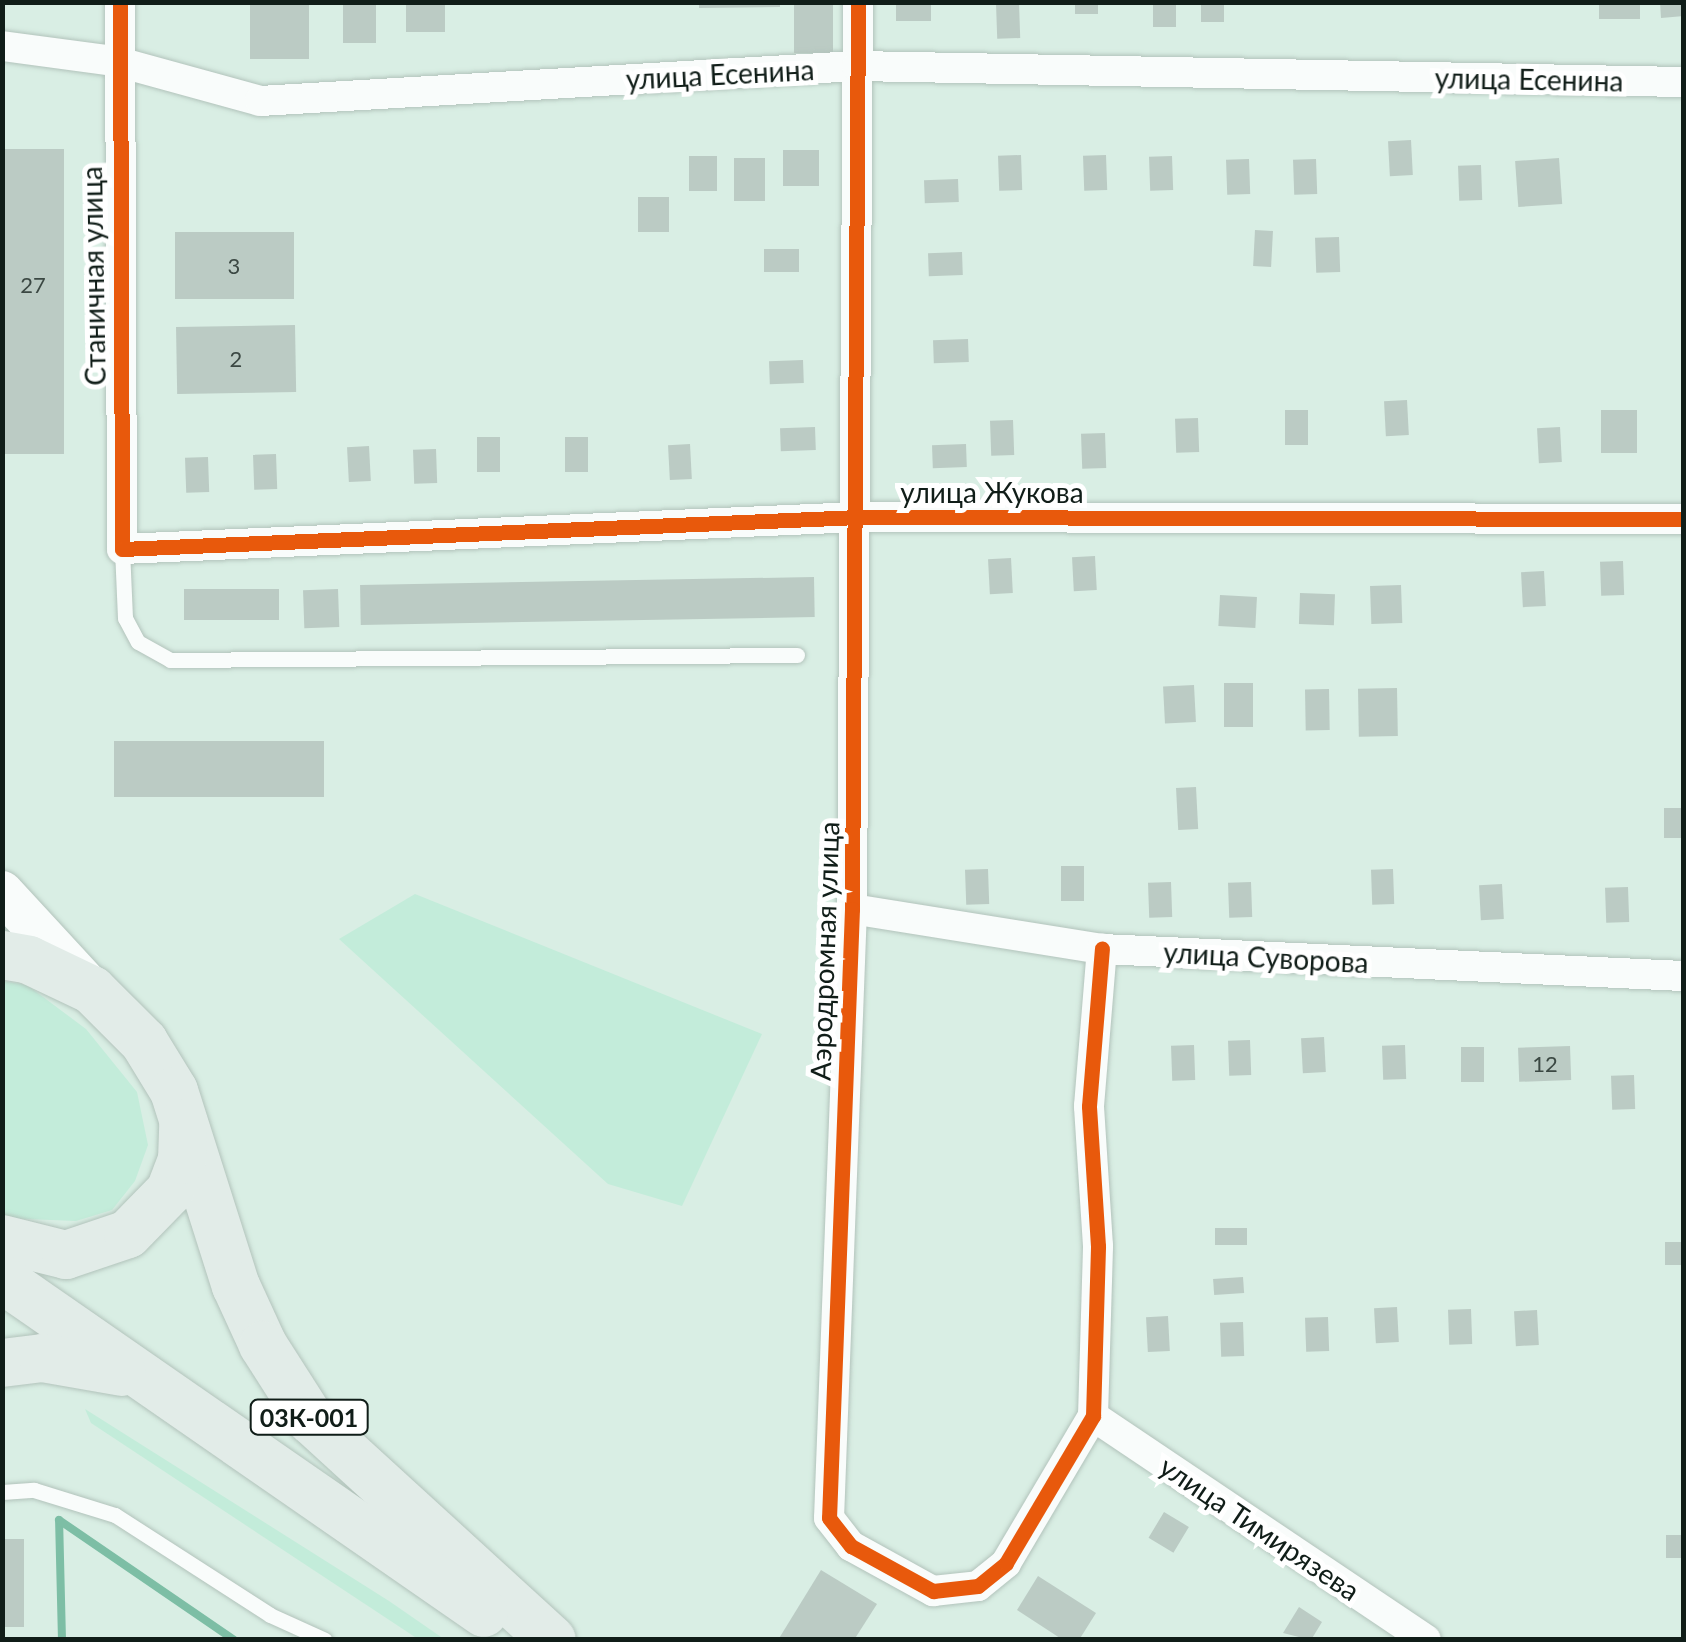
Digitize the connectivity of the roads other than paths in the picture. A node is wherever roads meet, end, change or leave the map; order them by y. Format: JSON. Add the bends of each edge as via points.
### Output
{"nodes":[{"id":1,"x":120,"y":2,"type":"edge"},
{"id":2,"x":858,"y":2,"type":"edge"},
{"id":3,"x":2,"y":46,"type":"edge"},
{"id":4,"x":116,"y":61,"type":"junction"},
{"id":5,"x":857,"y":66,"type":"junction"},
{"id":6,"x":1684,"y":82,"type":"edge"},
{"id":7,"x":858,"y":517,"type":"junction"},
{"id":8,"x":1684,"y":519,"type":"edge"},
{"id":9,"x":122,"y":549,"type":"junction"},
{"id":10,"x":797,"y":656,"type":"dead end"},
{"id":11,"x":2,"y":892,"type":"edge"},
{"id":12,"x":852,"y":909,"type":"junction"},
{"id":13,"x":1102,"y":949,"type":"junction"},
{"id":14,"x":2,"y":955,"type":"edge"},
{"id":15,"x":1684,"y":976,"type":"edge"},
{"id":16,"x":92,"y":990,"type":"junction"},
{"id":17,"x":183,"y":1115,"type":"junction"},
{"id":18,"x":128,"y":1234,"type":"junction"},
{"id":19,"x":2,"y":1239,"type":"edge"},
{"id":20,"x":7,"y":1289,"type":"edge"},
{"id":21,"x":2,"y":1363,"type":"edge"},
{"id":22,"x":148,"y":1381,"type":"junction"},
{"id":23,"x":1093,"y":1416,"type":"junction"},
{"id":24,"x":2,"y":1492,"type":"edge"},
{"id":25,"x":325,"y":1640,"type":"edge"},
{"id":26,"x":527,"y":1640,"type":"edge"},
{"id":27,"x":552,"y":1640,"type":"edge"},
{"id":28,"x":1426,"y":1640,"type":"edge"}],
"edges":[{"from":1,"to":4,"type":"street","name":"Станичная улица"},
{"from":2,"to":5,"type":"street","name":"Аэродромная улица"},
{"from":3,"to":4,"type":"street","name":"улица Есенина"},
{"from":4,"to":5,"type":"street","name":"улица Есенина","via":[[260,101]]},
{"from":4,"to":9,"type":"street","name":"Станичная улица"},
{"from":5,"to":6,"type":"street","name":"улица Есенина"},
{"from":5,"to":7,"type":"street","name":"Аэродромная улица"},
{"from":7,"to":8,"type":"street","name":"улица Жукова"},
{"from":7,"to":9,"type":"street","name":"улица Жукова"},
{"from":7,"to":12,"type":"street","name":"Аэродромная улица"},
{"from":9,"to":10,"type":"lane","via":[[125,618],[138,642],[170,660]]},
{"from":11,"to":16,"type":"main road","number":"03К-001"},
{"from":12,"to":13,"type":"street","name":"улица Суворова"},
{"from":12,"to":23,"type":"street","name":"Аэродромная улица","via":[[829,1518],[852,1546],[934,1592],[978,1586],[1006,1563]]},
{"from":13,"to":15,"type":"street","name":"улица Суворова"},
{"from":13,"to":23,"type":"street","via":[[1090,1106],[1098,1246]]},
{"from":14,"to":16,"type":"main road","number":"03К-001"},
{"from":16,"to":17,"type":"main road","number":"03К-001","via":[[144,1042]]},
{"from":17,"to":18,"type":"main road","number":"03К-001","via":[[182,1160],[170,1191]]},
{"from":17,"to":27,"type":"main road","number":"03К-001","via":[[236,1286],[311,1420]]},
{"from":18,"to":19,"type":"main road","via":[[66,1256]]},
{"from":18,"to":20,"type":"main road","number":"03К-001"},
{"from":20,"to":22,"type":"main road","number":"03К-001"},
{"from":21,"to":22,"type":"main road","number":"03К-001","via":[[89,1362]]},
{"from":22,"to":26,"type":"main road","number":"03К-001"},
{"from":23,"to":28,"type":"street","name":"улица Тимирязева"},
{"from":24,"to":25,"type":"lane","via":[[34,1490],[115,1515],[270,1615]]}]}
